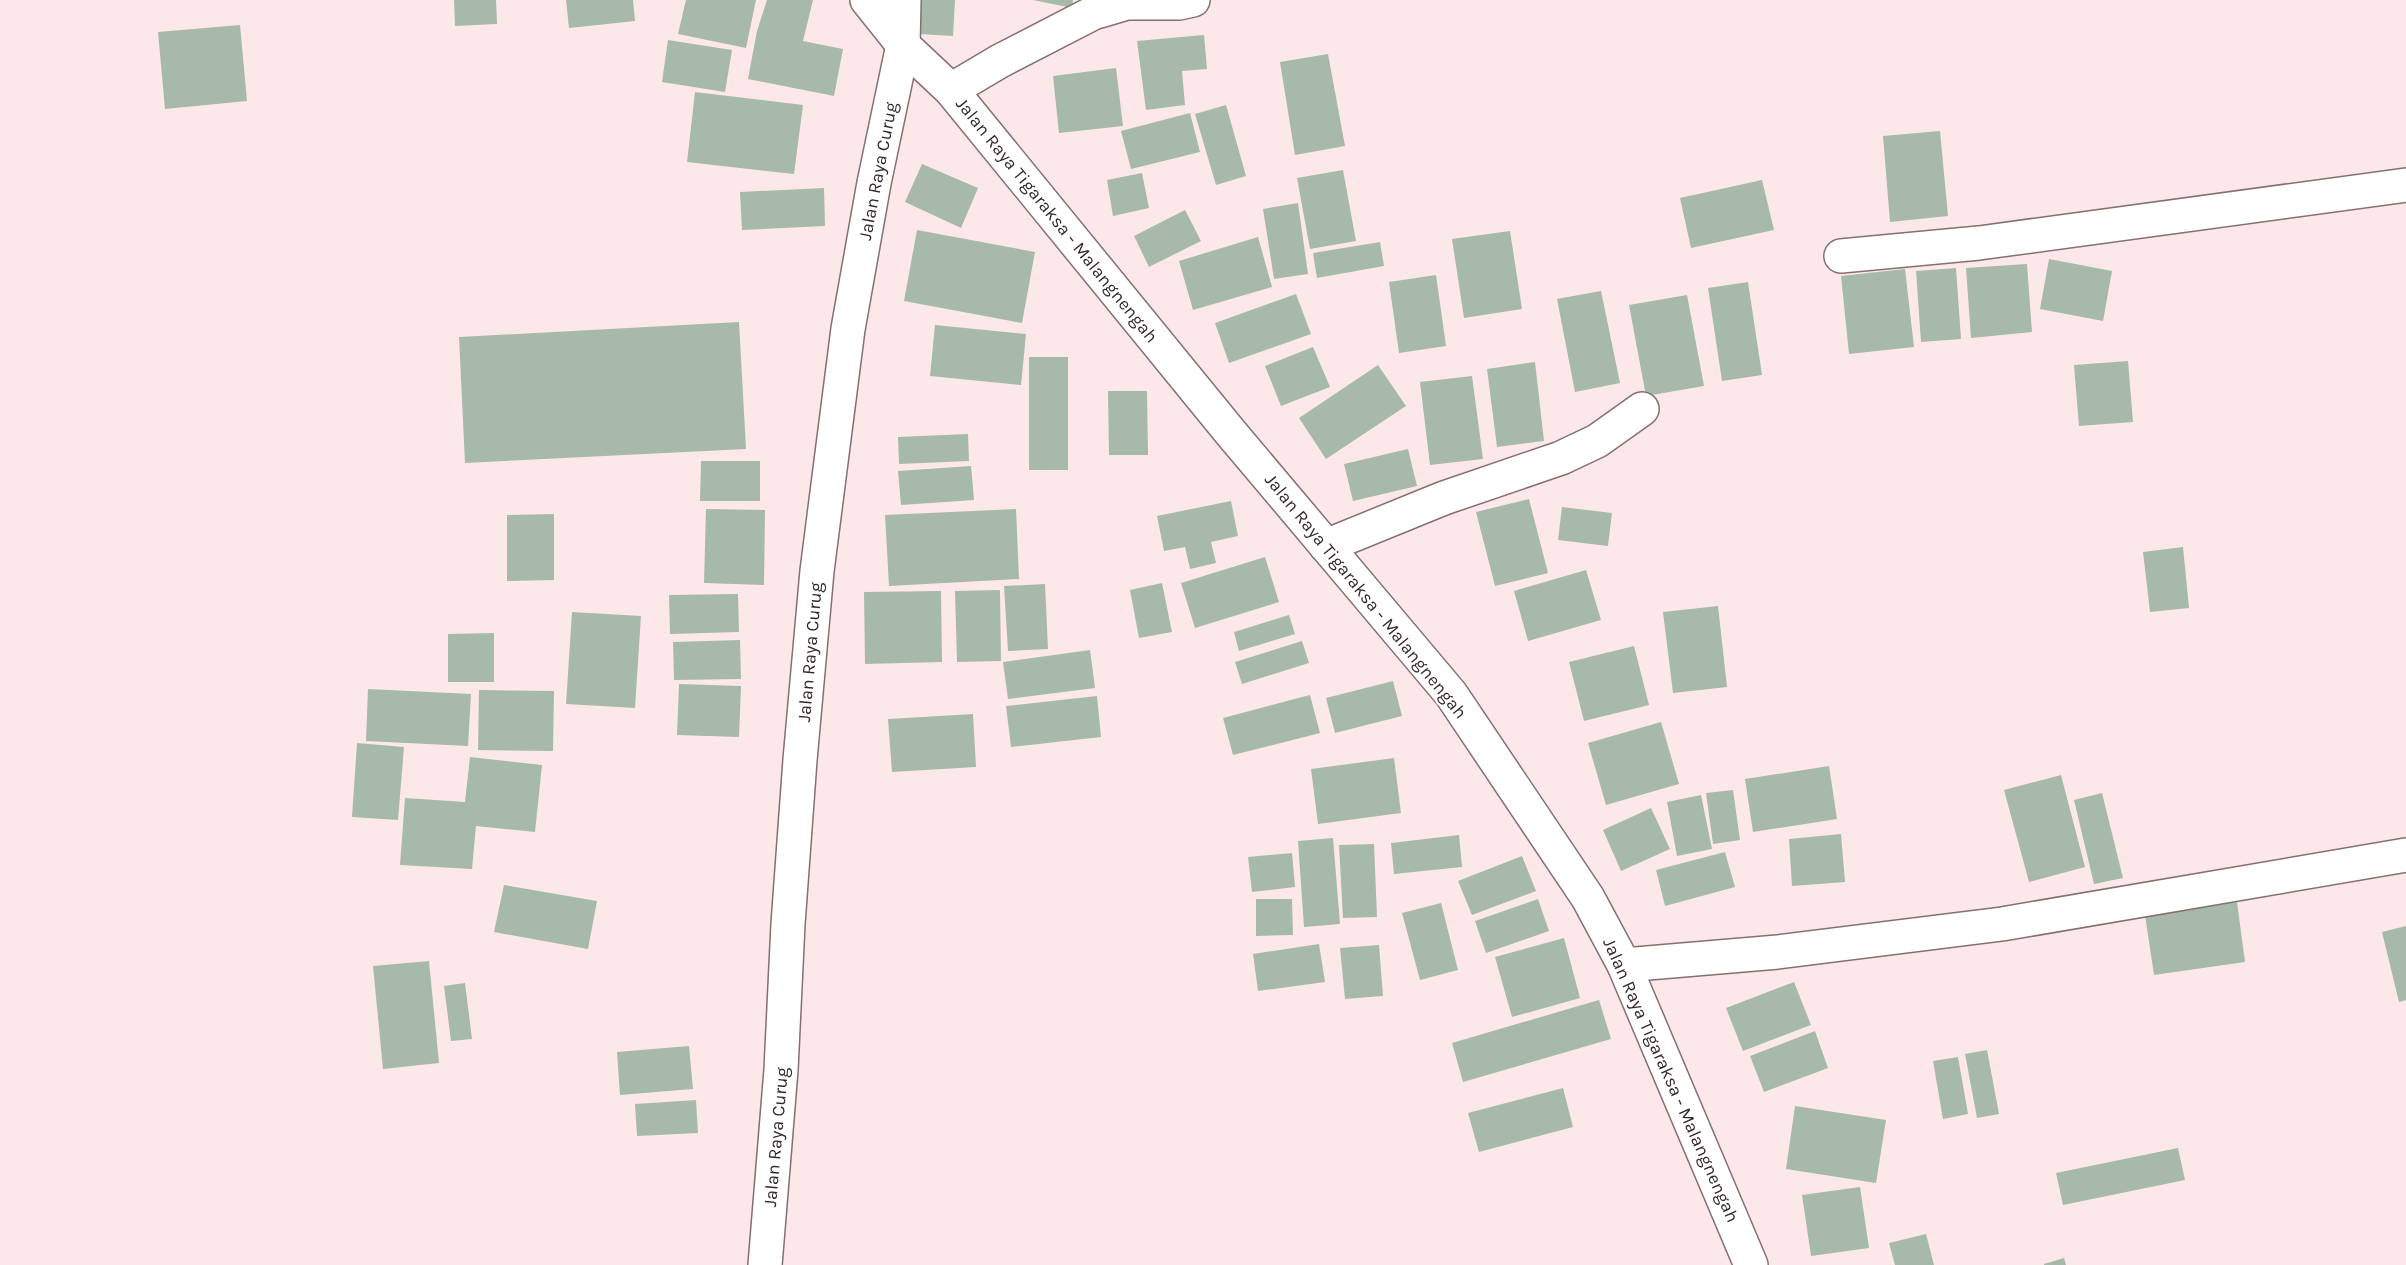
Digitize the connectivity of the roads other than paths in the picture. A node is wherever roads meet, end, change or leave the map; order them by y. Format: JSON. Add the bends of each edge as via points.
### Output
{"nodes":[{"id":1,"x":867,"y":0,"type":"edge"},
{"id":2,"x":904,"y":0,"type":"edge"},
{"id":3,"x":1193,"y":0,"type":"edge"},
{"id":4,"x":903,"y":45,"type":"junction"},
{"id":5,"x":951,"y":90,"type":"junction"},
{"id":6,"x":2406,"y":185,"type":"edge"},
{"id":7,"x":1841,"y":256,"type":"dead end"},
{"id":8,"x":1642,"y":409,"type":"dead end"},
{"id":9,"x":1326,"y":546,"type":"junction"},
{"id":10,"x":2406,"y":855,"type":"edge"},
{"id":11,"x":1624,"y":965,"type":"junction"},
{"id":12,"x":765,"y":1265,"type":"edge"},
{"id":13,"x":1751,"y":1265,"type":"edge"}],
"edges":[{"from":1,"to":4,"type":"street","name":"Jalan Raya Tigaraksa - Malangnengah"},
{"from":2,"to":4,"type":"street","name":"Jalan Raya Curug"},
{"from":3,"to":5,"type":"street","via":[[1127,3],[1093,13]]},
{"from":4,"to":5,"type":"street","name":"Jalan Raya Tigaraksa - Malangnengah"},
{"from":4,"to":12,"type":"street","name":"Jalan Raya Curug","via":[[848,329],[817,571]]},
{"from":5,"to":9,"type":"street","name":"Jalan Raya Tigaraksa - Malangnengah"},
{"from":6,"to":7,"type":"street","via":[[1991,241]]},
{"from":8,"to":9,"type":"street","via":[[1597,441],[1561,458],[1444,498]]},
{"from":9,"to":11,"type":"street","name":"Jalan Raya Tigaraksa - Malangnengah","via":[[1451,694],[1588,898]]},
{"from":10,"to":11,"type":"street","via":[[2002,924],[1778,952]]},
{"from":11,"to":13,"type":"street","name":"Jalan Raya Tigaraksa - Malangnengah"}]}
